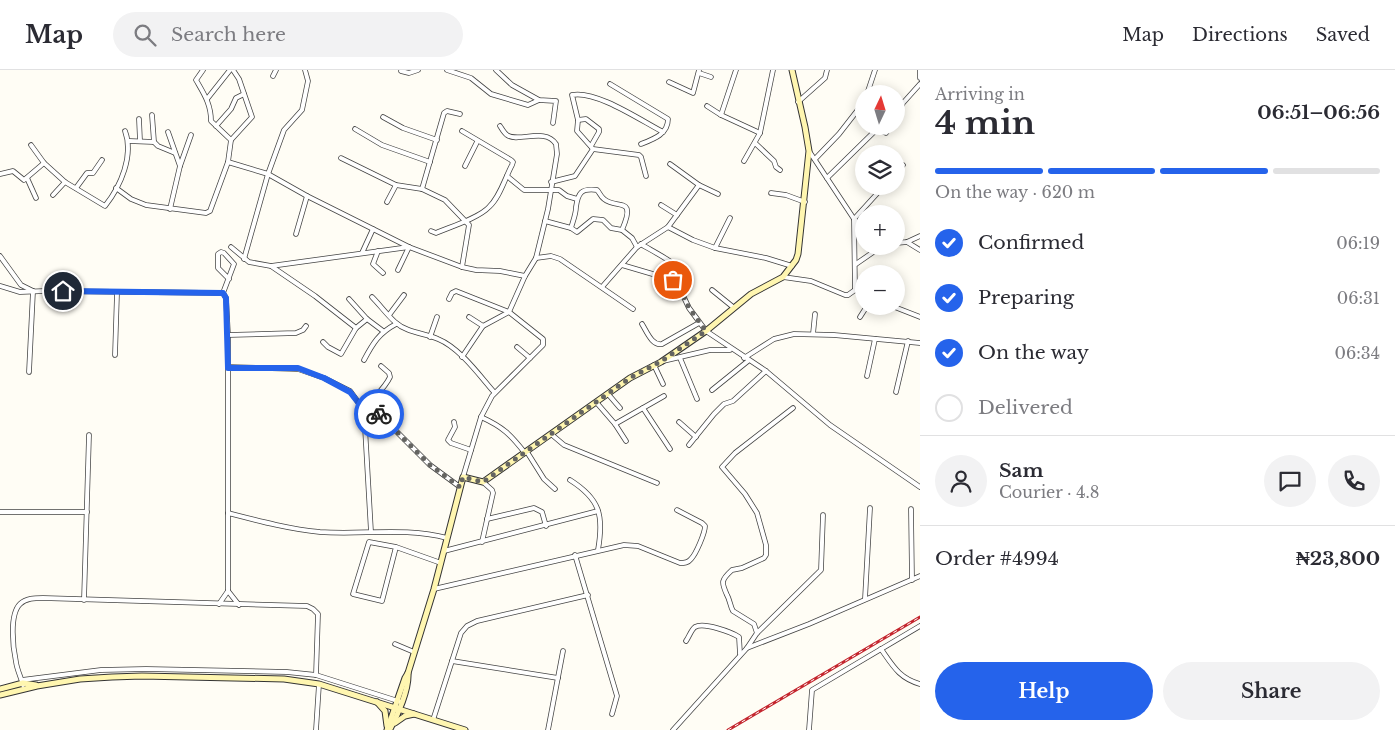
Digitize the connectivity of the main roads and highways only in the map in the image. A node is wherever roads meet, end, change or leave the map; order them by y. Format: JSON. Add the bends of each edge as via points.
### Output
{"nodes":[{"id":1,"x":792,"y":70,"type":"edge"},
{"id":2,"x":23,"y":684,"type":"junction"},
{"id":3,"x":0,"y":689,"type":"edge"},
{"id":4,"x":0,"y":695,"type":"edge"},
{"id":5,"x":377,"y":702,"type":"junction"},
{"id":6,"x":397,"y":708,"type":"junction"},
{"id":7,"x":415,"y":714,"type":"junction"},
{"id":8,"x":389,"y":729,"type":"edge"},
{"id":9,"x":465,"y":730,"type":"edge"}],
"edges":[{"from":1,"to":6,"type":"main road","via":[[809,152],[798,254],[792,266],[783,277],[751,294],[706,331],[596,402],[483,482],[463,477],[434,589]]},
{"from":2,"to":3,"type":"main road"},
{"from":2,"to":4,"type":"main road"},
{"from":2,"to":5,"type":"main road","via":[[37,686],[80,679],[142,676],[284,679],[319,684]]},
{"from":5,"to":6,"type":"main road"},
{"from":5,"to":8,"type":"main road","via":[[385,711]]},
{"from":6,"to":7,"type":"main road"},
{"from":6,"to":8,"type":"main road"},
{"from":7,"to":8,"type":"main road","via":[[400,719]]},
{"from":7,"to":9,"type":"main road"}]}
